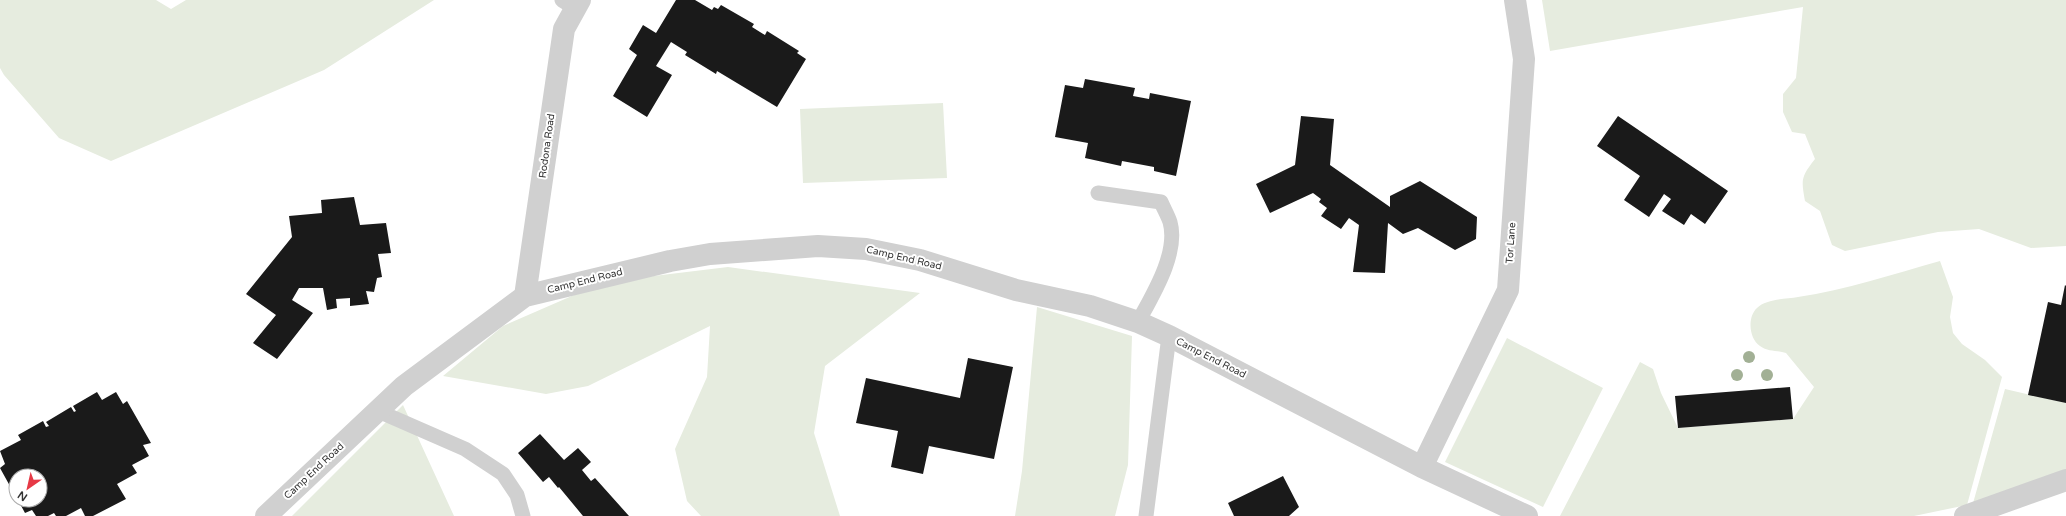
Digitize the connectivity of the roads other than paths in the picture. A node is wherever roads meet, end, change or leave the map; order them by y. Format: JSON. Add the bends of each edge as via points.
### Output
{"nodes":[{"id":1,"x":1515,"y":0,"type":"edge"},
{"id":2,"x":572,"y":3,"type":"edge"},
{"id":3,"x":1098,"y":193,"type":"dead end"},
{"id":4,"x":525,"y":296,"type":"junction"},
{"id":5,"x":1138,"y":322,"type":"junction"},
{"id":6,"x":1169,"y":336,"type":"junction"},
{"id":7,"x":378,"y":411,"type":"junction"},
{"id":8,"x":1422,"y":467,"type":"junction"},
{"id":9,"x":2066,"y":480,"type":"edge"},
{"id":10,"x":266,"y":516,"type":"edge"},
{"id":11,"x":523,"y":516,"type":"edge"},
{"id":12,"x":1146,"y":516,"type":"edge"},
{"id":13,"x":1527,"y":516,"type":"edge"},
{"id":14,"x":1965,"y":516,"type":"edge"}],
"edges":[{"from":1,"to":8,"type":"street","name":"Tor Lane","via":[[1524,59],[1508,290]]},
{"from":2,"to":4,"type":"street","name":"Rodona Road","via":[[564,29]]},
{"from":3,"to":5,"type":"lane","via":[[1161,202],[1170,223],[1170,250],[1161,279]]},
{"from":4,"to":5,"type":"street","name":"Camp End Road","via":[[690,257],[818,246],[866,249],[920,260],[1016,290],[1090,306]]},
{"from":4,"to":7,"type":"street","name":"Camp End Road","via":[[404,386]]},
{"from":5,"to":6,"type":"street","name":"Camp End Road"},
{"from":6,"to":8,"type":"street","name":"Camp End Road"},
{"from":6,"to":12,"type":"lane"},
{"from":7,"to":10,"type":"street","name":"Camp End Road"},
{"from":7,"to":11,"type":"lane","via":[[465,449],[503,474],[517,495]]},
{"from":8,"to":13,"type":"street","name":"Camp End Road"},
{"from":9,"to":14,"type":"street"}]}
